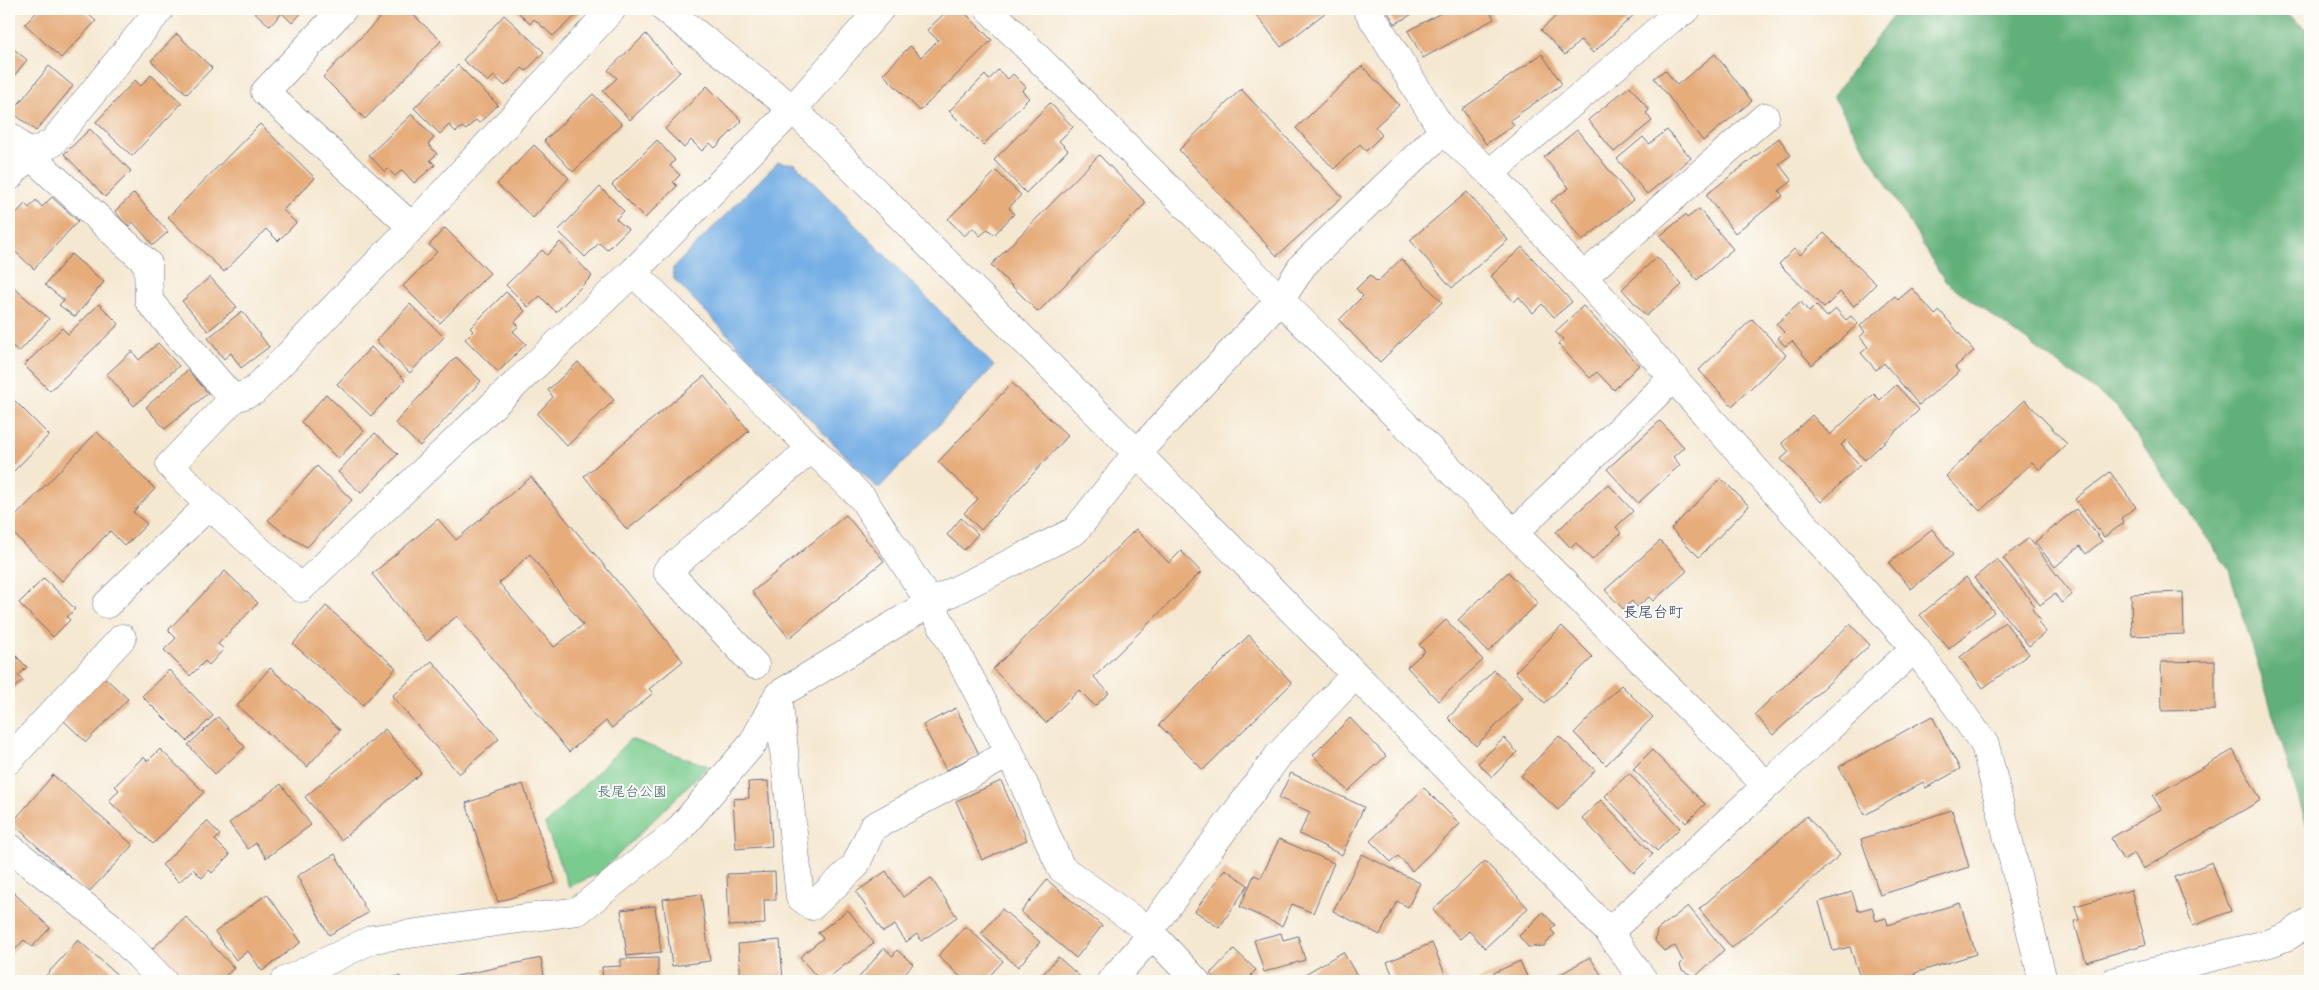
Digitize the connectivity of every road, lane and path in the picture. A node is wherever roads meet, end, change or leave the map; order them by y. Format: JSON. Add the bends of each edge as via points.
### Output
{"nodes":[{"id":1,"x":160,"y":9,"type":"edge"},
{"id":2,"x":342,"y":9,"type":"edge"},
{"id":3,"x":612,"y":9,"type":"edge"},
{"id":4,"x":665,"y":9,"type":"edge"},
{"id":5,"x":880,"y":9,"type":"edge"},
{"id":6,"x":989,"y":9,"type":"edge"},
{"id":7,"x":1367,"y":9,"type":"edge"},
{"id":8,"x":1687,"y":9,"type":"edge"},
{"id":9,"x":793,"y":109,"type":"junction"},
{"id":10,"x":1765,"y":117,"type":"dead end"},
{"id":11,"x":1443,"y":130,"type":"junction"},
{"id":12,"x":9,"y":136,"type":"edge"},
{"id":13,"x":29,"y":154,"type":"junction"},
{"id":14,"x":1490,"y":172,"type":"junction"},
{"id":15,"x":9,"y":177,"type":"edge"},
{"id":16,"x":412,"y":227,"type":"junction"},
{"id":17,"x":633,"y":272,"type":"junction"},
{"id":18,"x":1583,"y":277,"type":"junction"},
{"id":19,"x":1281,"y":299,"type":"junction"},
{"id":20,"x":1674,"y":377,"type":"junction"},
{"id":21,"x":233,"y":399,"type":"junction"},
{"id":22,"x":812,"y":448,"type":"junction"},
{"id":23,"x":1137,"y":453,"type":"junction"},
{"id":24,"x":209,"y":505,"type":"junction"},
{"id":25,"x":1514,"y":533,"type":"junction"},
{"id":26,"x":930,"y":603,"type":"junction"},
{"id":27,"x":107,"y":604,"type":"dead end"},
{"id":28,"x":122,"y":638,"type":"dead end"},
{"id":29,"x":1915,"y":648,"type":"junction"},
{"id":30,"x":755,"y":665,"type":"dead end"},
{"id":31,"x":1355,"y":675,"type":"junction"},
{"id":32,"x":778,"y":695,"type":"junction"},
{"id":33,"x":1010,"y":752,"type":"junction"},
{"id":34,"x":9,"y":760,"type":"edge"},
{"id":35,"x":1766,"y":786,"type":"junction"},
{"id":36,"x":9,"y":847,"type":"edge"},
{"id":37,"x":2310,"y":921,"type":"edge"},
{"id":38,"x":1149,"y":931,"type":"junction"},
{"id":39,"x":1609,"y":932,"type":"junction"},
{"id":40,"x":163,"y":981,"type":"edge"},
{"id":41,"x":284,"y":981,"type":"edge"},
{"id":42,"x":1111,"y":981,"type":"edge"},
{"id":43,"x":1196,"y":981,"type":"edge"},
{"id":44,"x":1644,"y":981,"type":"edge"},
{"id":45,"x":2043,"y":981,"type":"edge"},
{"id":46,"x":2115,"y":981,"type":"edge"}],
"edges":[{"from":1,"to":13,"type":"street","via":[[52,143]]},
{"from":2,"to":16,"type":"street","via":[[265,92]]},
{"from":3,"to":16,"type":"street"},
{"from":4,"to":9,"type":"street"},
{"from":5,"to":9,"type":"street"},
{"from":6,"to":19,"type":"street"},
{"from":7,"to":11,"type":"street"},
{"from":8,"to":14,"type":"street"},
{"from":9,"to":17,"type":"street"},
{"from":9,"to":23,"type":"street"},
{"from":10,"to":18,"type":"street"},
{"from":11,"to":14,"type":"street"},
{"from":11,"to":19,"type":"street","via":[[1303,265]]},
{"from":12,"to":13,"type":"street"},
{"from":13,"to":15,"type":"street"},
{"from":13,"to":21,"type":"street","via":[[148,264],[149,301]]},
{"from":14,"to":18,"type":"street"},
{"from":16,"to":21,"type":"street","via":[[254,391]]},
{"from":17,"to":22,"type":"street"},
{"from":17,"to":24,"type":"street","via":[[301,588]]},
{"from":18,"to":20,"type":"street"},
{"from":19,"to":23,"type":"street"},
{"from":19,"to":25,"type":"street"},
{"from":20,"to":25,"type":"street"},
{"from":20,"to":29,"type":"street"},
{"from":21,"to":24,"type":"street","via":[[170,465]]},
{"from":22,"to":26,"type":"street","via":[[863,499]]},
{"from":22,"to":30,"type":"street","via":[[667,571]]},
{"from":23,"to":26,"type":"street","via":[[1075,531]]},
{"from":23,"to":31,"type":"street"},
{"from":24,"to":27,"type":"street"},
{"from":25,"to":35,"type":"street"},
{"from":26,"to":32,"type":"street"},
{"from":26,"to":33,"type":"street"},
{"from":28,"to":34,"type":"street"},
{"from":29,"to":35,"type":"street"},
{"from":29,"to":45,"type":"street","via":[[1985,745]]},
{"from":31,"to":38,"type":"street","via":[[1278,756]]},
{"from":31,"to":39,"type":"street"},
{"from":32,"to":33,"type":"street","via":[[800,896],[812,906],[855,866],[873,827]]},
{"from":32,"to":41,"type":"street","via":[[753,743],[676,832],[578,911],[373,939]]},
{"from":33,"to":38,"type":"street","via":[[1061,868]]},
{"from":35,"to":39,"type":"street"},
{"from":36,"to":40,"type":"street","via":[[110,926]]},
{"from":37,"to":46,"type":"street","via":[[2288,936],[2270,943]]},
{"from":38,"to":42,"type":"street","via":[[1143,945]]},
{"from":38,"to":43,"type":"street"},
{"from":39,"to":44,"type":"street"}]}
